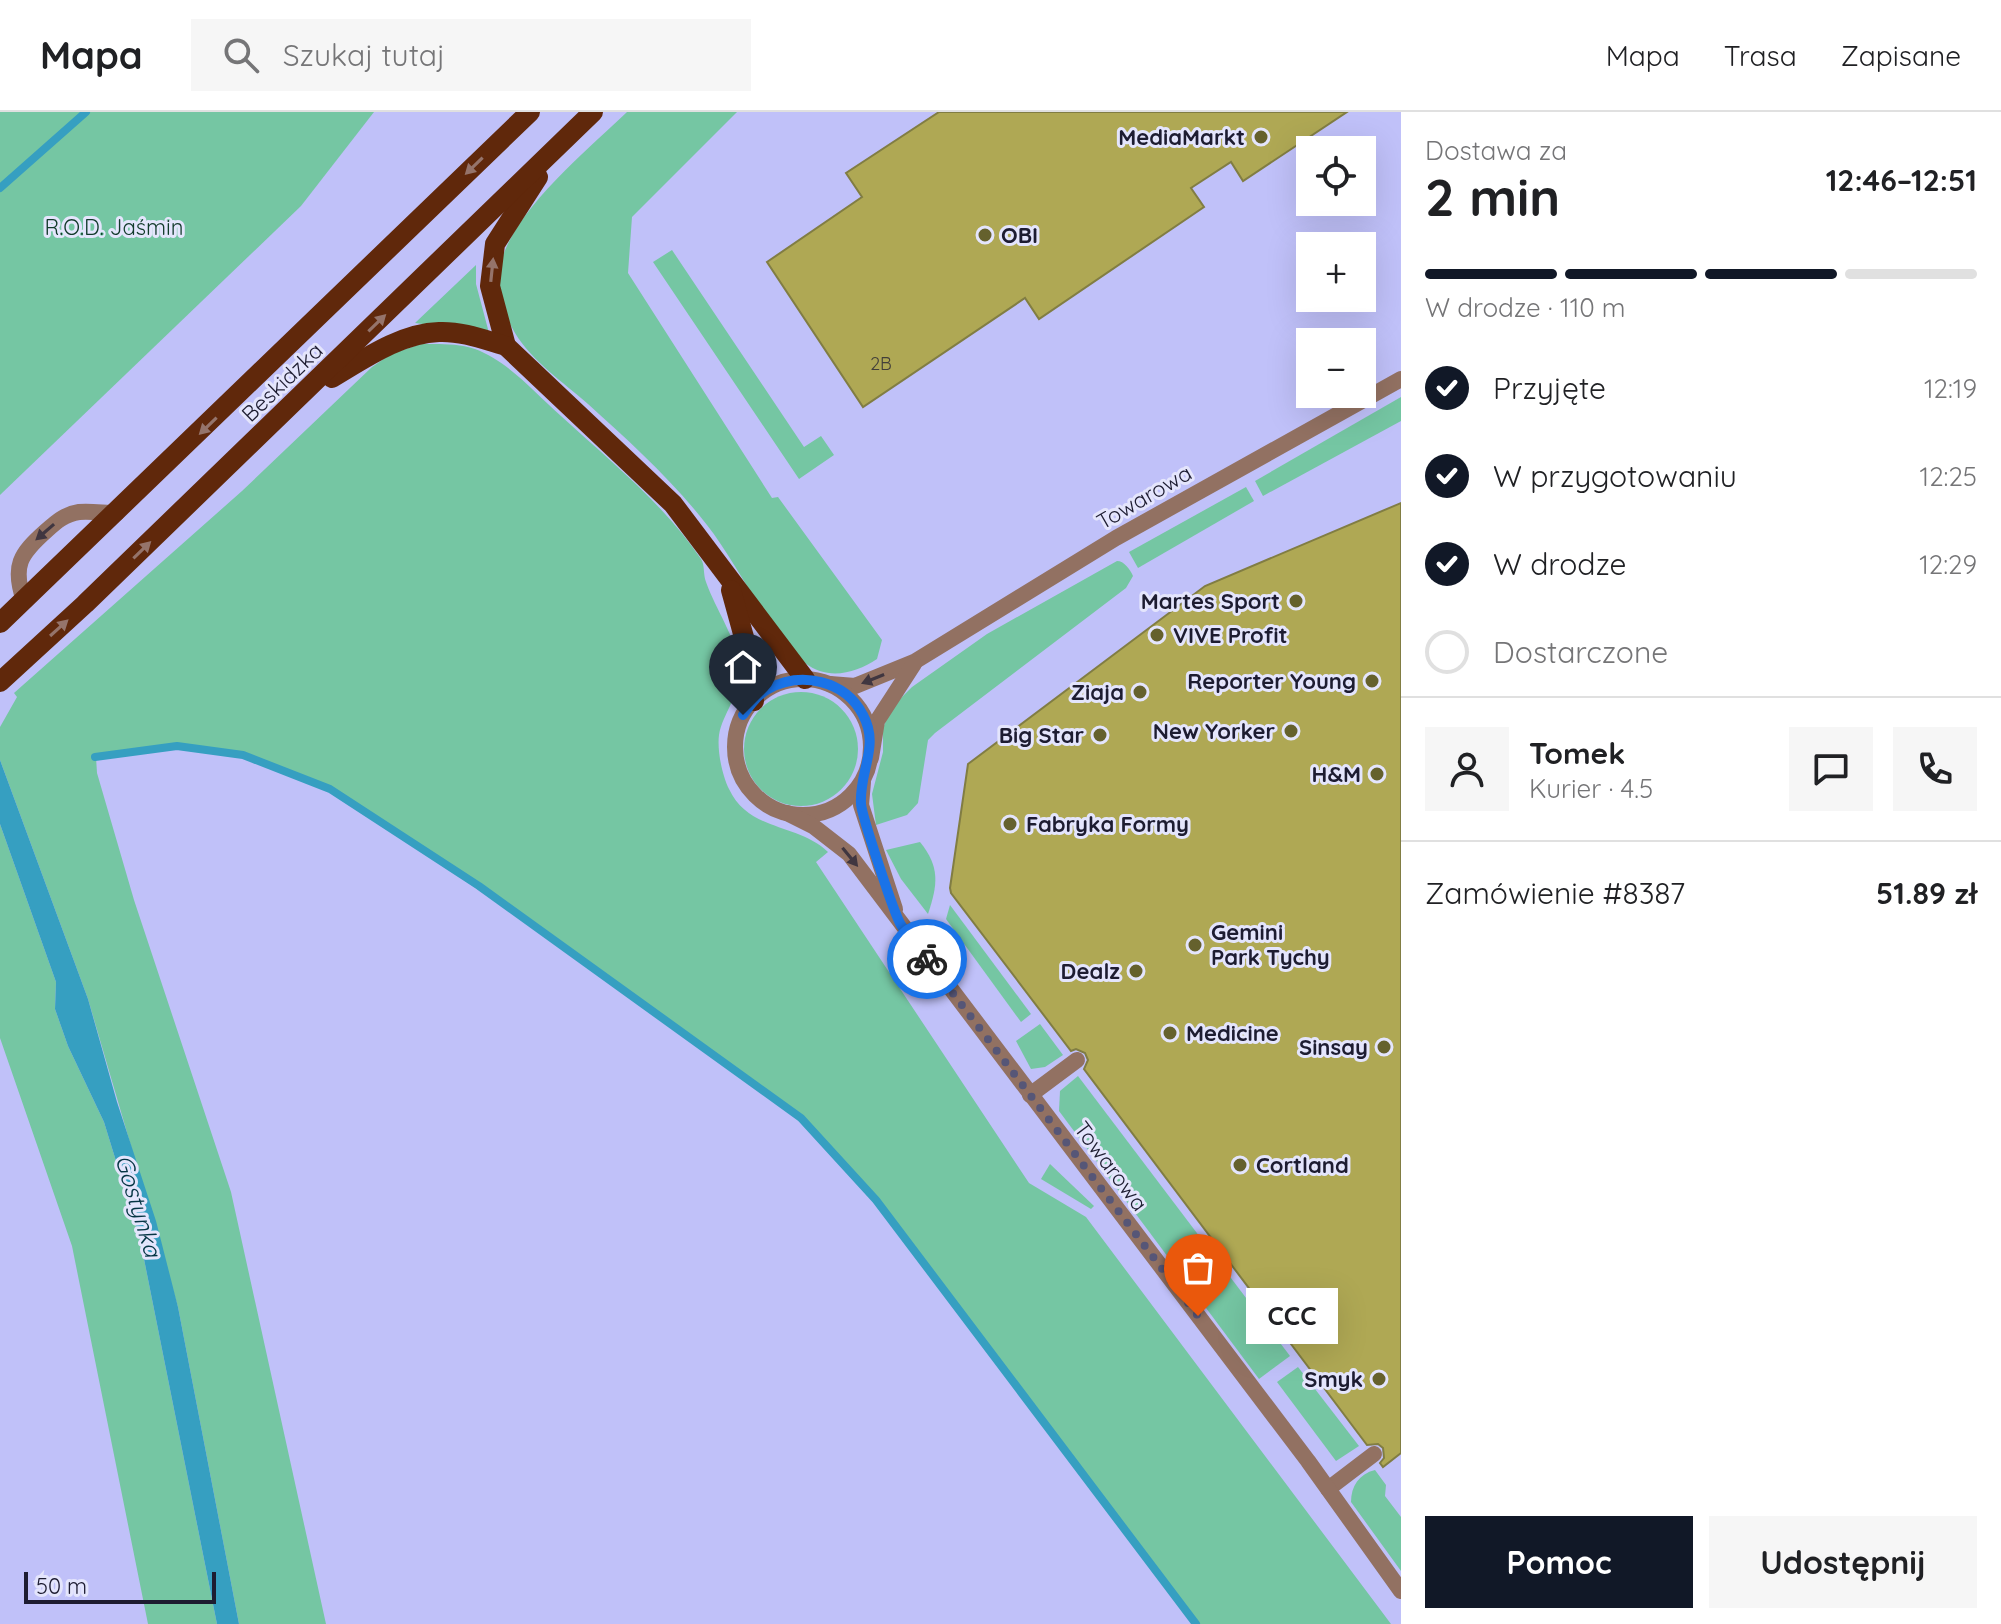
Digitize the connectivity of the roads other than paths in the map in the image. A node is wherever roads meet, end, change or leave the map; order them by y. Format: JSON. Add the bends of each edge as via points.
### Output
{"nodes":[{"id":1,"x":530,"y":112,"type":"edge"},
{"id":2,"x":593,"y":112,"type":"edge"},
{"id":3,"x":556,"y":148,"type":"junction"},
{"id":4,"x":506,"y":346,"type":"junction"},
{"id":5,"x":1401,"y":379,"type":"edge"},
{"id":6,"x":301,"y":397,"type":"junction"},
{"id":7,"x":117,"y":513,"type":"junction"},
{"id":8,"x":728,"y":579,"type":"junction"},
{"id":9,"x":24,"y":601,"type":"junction"},
{"id":10,"x":2,"y":621,"type":"edge"},
{"id":11,"x":914,"y":662,"type":"junction"},
{"id":12,"x":805,"y":679,"type":"junction"},
{"id":13,"x":0,"y":682,"type":"edge"},
{"id":14,"x":830,"y":684,"type":"junction"},
{"id":15,"x":754,"y":701,"type":"junction"},
{"id":16,"x":871,"y":758,"type":"junction"},
{"id":17,"x":863,"y":779,"type":"junction"},
{"id":18,"x":787,"y":813,"type":"junction"},
{"id":19,"x":899,"y":922,"type":"junction"},
{"id":20,"x":1077,"y":1060,"type":"dead end"},
{"id":21,"x":1030,"y":1095,"type":"junction"},
{"id":22,"x":1374,"y":1454,"type":"dead end"},
{"id":23,"x":1328,"y":1489,"type":"junction"},
{"id":24,"x":1401,"y":1591,"type":"edge"}],
"edges":[{"from":1,"to":7,"type":"main road","name":"Beskidzka","one_way":true},
{"from":2,"to":3,"type":"main road","name":"Beskidzka"},
{"from":4,"to":3,"type":"main road","one_way":true,"via":[[490,286],[495,244]]},
{"from":6,"to":3,"type":"main road","name":"Beskidzka","one_way":true},
{"from":4,"to":6,"type":"main road","via":[[439,332],[411,338]]},
{"from":4,"to":8,"type":"main road","via":[[652,482]]},
{"from":5,"to":11,"type":"street","name":"Towarowa","via":[[1116,538]]},
{"from":13,"to":6,"type":"main road","name":"Beskidzka","one_way":true},
{"from":7,"to":9,"type":"main road","name":"Beskidzka"},
{"from":7,"to":9,"type":"street","one_way":true,"via":[[78,512],[61,518],[27,547],[17,581]]},
{"from":8,"to":12,"type":"main road"},
{"from":8,"to":15,"type":"main road"},
{"from":9,"to":10,"type":"main road","name":"Beskidzka"},
{"from":11,"to":14,"type":"street","name":"Towarowa","one_way":true,"via":[[855,686]]},
{"from":11,"to":16,"type":"street","name":"Towarowa","via":[[877,721]]},
{"from":12,"to":14,"type":"street"},
{"from":12,"to":15,"type":"street","via":[[786,681]]},
{"from":14,"to":16,"type":"street","via":[[863,714],[871,735]]},
{"from":15,"to":18,"type":"street","via":[[736,729],[739,769],[749,789]]},
{"from":16,"to":17,"type":"street"},
{"from":17,"to":18,"type":"street","via":[[831,810]]},
{"from":17,"to":19,"type":"street","name":"Towarowa","via":[[861,805]]},
{"from":18,"to":19,"type":"street","name":"Towarowa","one_way":true,"via":[[843,847]]},
{"from":19,"to":21,"type":"street","name":"Towarowa"},
{"from":20,"to":21,"type":"street"},
{"from":21,"to":23,"type":"street","name":"Towarowa"},
{"from":22,"to":23,"type":"street"},
{"from":23,"to":24,"type":"street","name":"Towarowa"}]}
